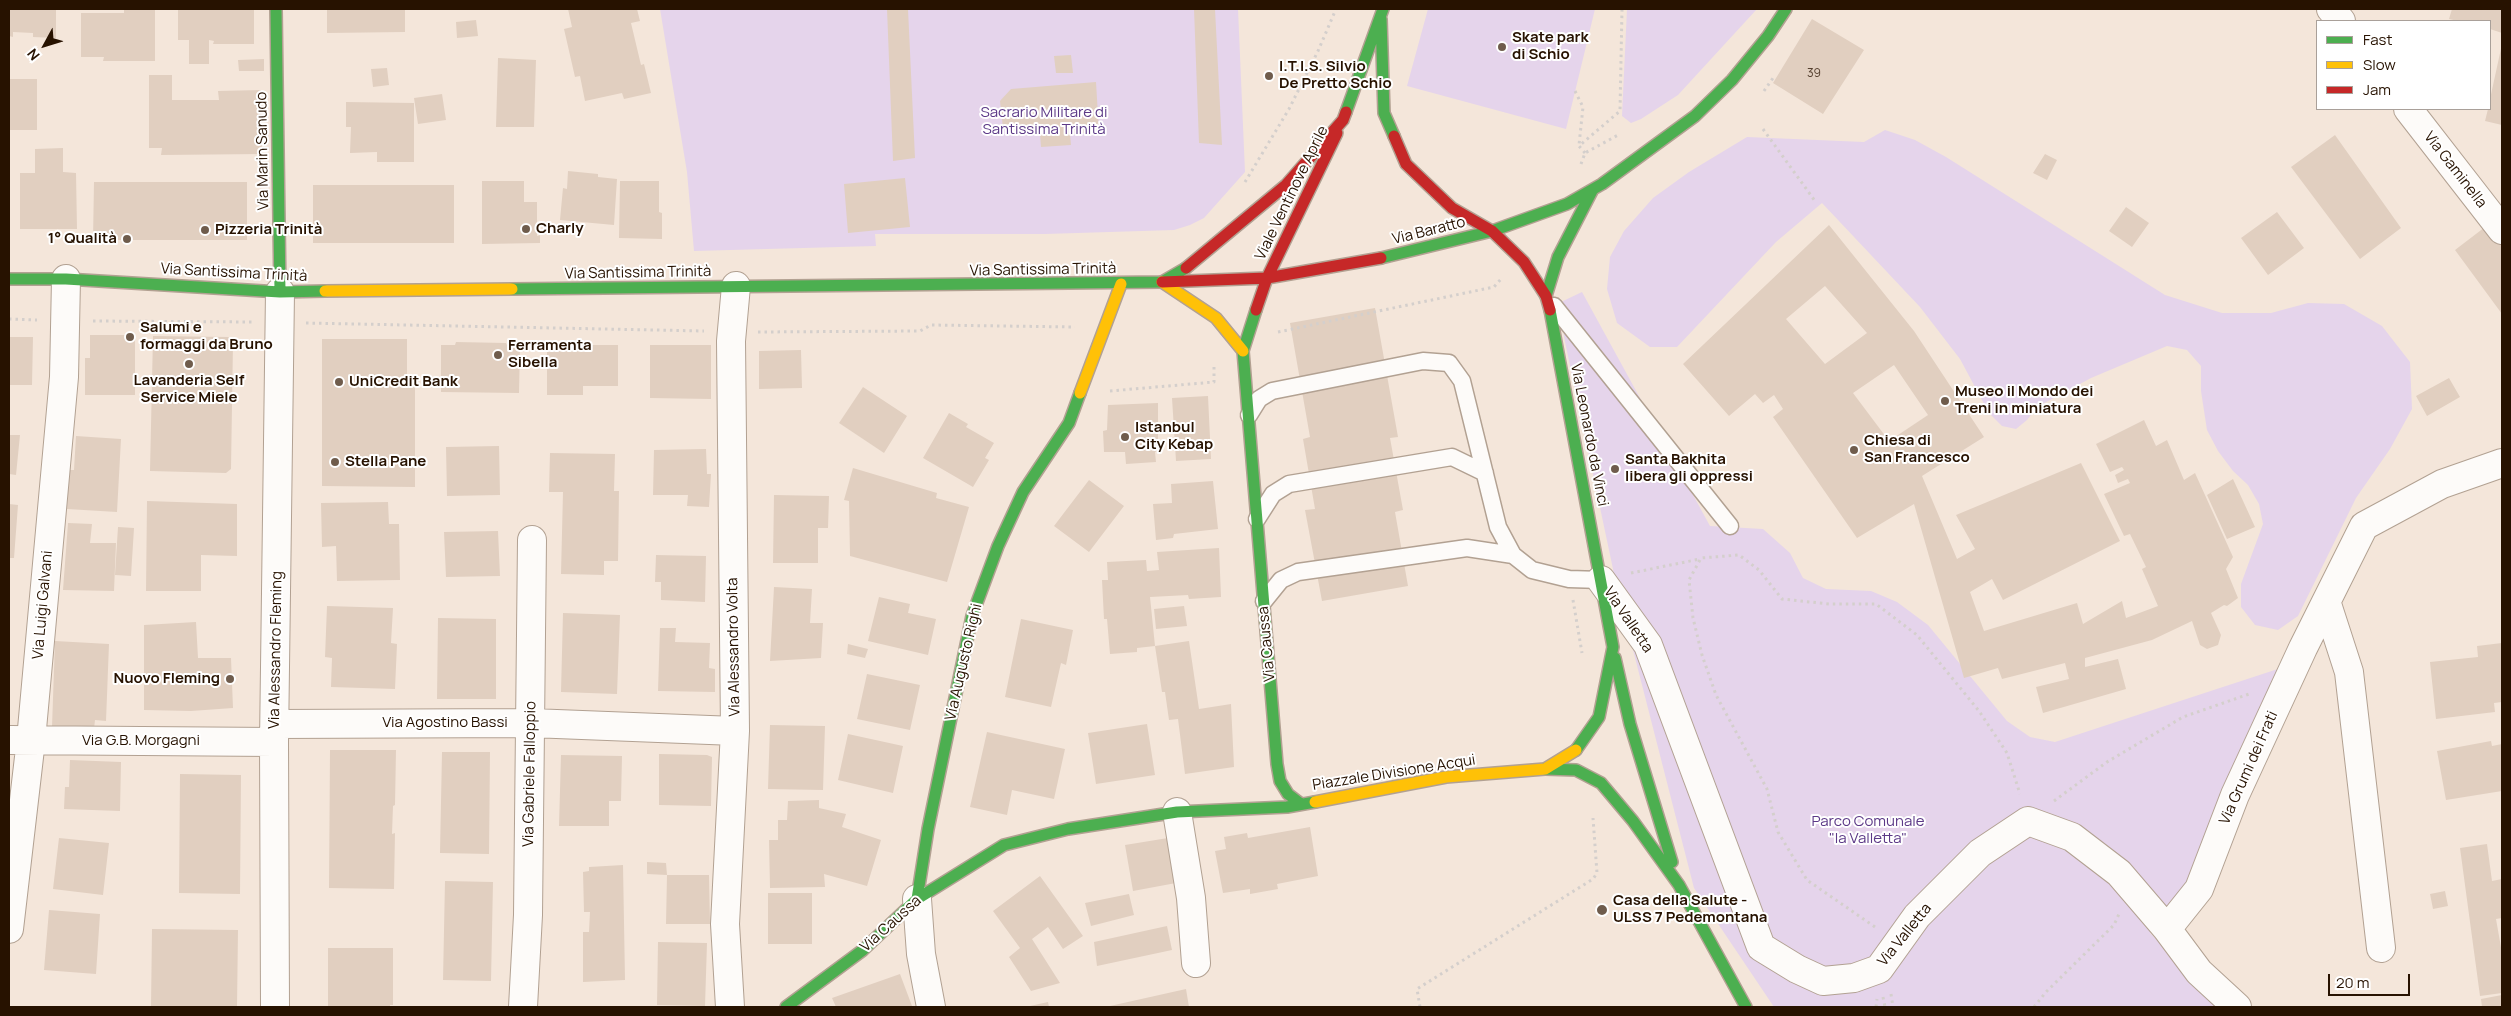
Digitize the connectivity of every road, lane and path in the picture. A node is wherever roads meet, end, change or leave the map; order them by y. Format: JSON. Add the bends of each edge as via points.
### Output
{"nodes":[{"id":1,"x":276,"y":9,"type":"edge"},
{"id":2,"x":1336,"y":9,"type":"edge"},
{"id":3,"x":1622,"y":9,"type":"edge"},
{"id":4,"x":1786,"y":9,"type":"edge"},
{"id":5,"x":2331,"y":9,"type":"edge"},
{"id":6,"x":1382,"y":14,"type":"edge"},
{"id":7,"x":2340,"y":20,"type":"edge"},
{"id":8,"x":1575,"y":91,"type":"dead end"},
{"id":9,"x":2409,"y":110,"type":"edge"},
{"id":10,"x":1343,"y":120,"type":"junction"},
{"id":11,"x":1763,"y":129,"type":"dead end"},
{"id":12,"x":1626,"y":131,"type":"dead end"},
{"id":13,"x":1579,"y":146,"type":"junction"},
{"id":14,"x":1242,"y":188,"type":"dead end"},
{"id":15,"x":1592,"y":191,"type":"junction"},
{"id":16,"x":1815,"y":201,"type":"dead end"},
{"id":17,"x":2502,"y":230,"type":"edge"},
{"id":18,"x":1492,"y":231,"type":"junction"},
{"id":19,"x":1267,"y":278,"type":"junction"},
{"id":20,"x":9,"y":279,"type":"edge"},
{"id":21,"x":66,"y":279,"type":"junction"},
{"id":22,"x":1162,"y":282,"type":"junction"},
{"id":23,"x":1120,"y":284,"type":"junction"},
{"id":24,"x":736,"y":286,"type":"junction"},
{"id":25,"x":1494,"y":287,"type":"dead end"},
{"id":26,"x":280,"y":292,"type":"junction"},
{"id":27,"x":1546,"y":296,"type":"junction"},
{"id":28,"x":9,"y":319,"type":"edge"},
{"id":29,"x":65,"y":321,"type":"junction"},
{"id":30,"x":280,"y":323,"type":"junction"},
{"id":31,"x":732,"y":332,"type":"junction"},
{"id":32,"x":1271,"y":333,"type":"dead end"},
{"id":33,"x":1072,"y":336,"type":"dead end"},
{"id":34,"x":1243,"y":351,"type":"junction"},
{"id":35,"x":1214,"y":363,"type":"dead end"},
{"id":36,"x":1108,"y":391,"type":"dead end"},
{"id":37,"x":1247,"y":418,"type":"junction"},
{"id":38,"x":2502,"y":463,"type":"edge"},
{"id":39,"x":1485,"y":473,"type":"junction"},
{"id":40,"x":1257,"y":519,"type":"junction"},
{"id":41,"x":1730,"y":526,"type":"dead end"},
{"id":42,"x":532,"y":540,"type":"dead end"},
{"id":43,"x":1513,"y":555,"type":"junction"},
{"id":44,"x":1701,"y":558,"type":"junction"},
{"id":45,"x":1569,"y":579,"type":"junction"},
{"id":46,"x":1601,"y":580,"type":"junction"},
{"id":47,"x":1264,"y":601,"type":"junction"},
{"id":48,"x":2327,"y":604,"type":"junction"},
{"id":49,"x":1613,"y":647,"type":"junction"},
{"id":50,"x":1582,"y":655,"type":"dead end"},
{"id":51,"x":2288,"y":680,"type":"junction"},
{"id":52,"x":531,"y":723,"type":"junction"},
{"id":53,"x":735,"y":731,"type":"junction"},
{"id":54,"x":275,"y":733,"type":"junction"},
{"id":55,"x":20,"y":740,"type":"edge"},
{"id":56,"x":1544,"y":769,"type":"junction"},
{"id":57,"x":1601,"y":783,"type":"junction"},
{"id":58,"x":1301,"y":804,"type":"junction"},
{"id":59,"x":1177,"y":812,"type":"junction"},
{"id":60,"x":2028,"y":821,"type":"junction"},
{"id":61,"x":1679,"y":884,"type":"junction"},
{"id":62,"x":917,"y":899,"type":"junction"},
{"id":63,"x":2120,"y":912,"type":"dead end"},
{"id":64,"x":1853,"y":913,"type":"dead end"},
{"id":65,"x":2167,"y":929,"type":"junction"},
{"id":66,"x":9,"y":930,"type":"edge"},
{"id":67,"x":2381,"y":948,"type":"dead end"},
{"id":68,"x":1196,"y":963,"type":"dead end"},
{"id":69,"x":1891,"y":992,"type":"dead end"},
{"id":70,"x":796,"y":1003,"type":"edge"},
{"id":71,"x":276,"y":1007,"type":"edge"},
{"id":72,"x":523,"y":1007,"type":"edge"},
{"id":73,"x":730,"y":1007,"type":"edge"},
{"id":74,"x":931,"y":1007,"type":"edge"},
{"id":75,"x":1420,"y":1007,"type":"edge"},
{"id":76,"x":1746,"y":1007,"type":"edge"},
{"id":77,"x":1893,"y":1007,"type":"edge"},
{"id":78,"x":2034,"y":1007,"type":"edge"},
{"id":79,"x":2237,"y":1007,"type":"edge"}],
"edges":[{"from":1,"to":26,"type":"street","name":"Via Marin Sanudo"},
{"from":2,"to":14,"type":"path","via":[[1289,109]]},
{"from":3,"to":13,"type":"path","via":[[1620,111]]},
{"from":4,"to":15,"type":"street","name":"Via Baratto","via":[[1751,57],[1701,110],[1668,138]]},
{"from":5,"to":7,"type":"street"},
{"from":6,"to":10,"type":"street","name":"Viale Ventinove Aprile"},
{"from":6,"to":18,"type":"street","name":"Viale Ventinove Aprile","via":[[1384,113],[1406,164],[1452,208]]},
{"from":8,"to":13,"type":"path","via":[[1583,107]]},
{"from":9,"to":17,"type":"street","name":"Via Gaminella"},
{"from":10,"to":19,"type":"street","name":"Viale Ventinove Aprile"},
{"from":10,"to":22,"type":"street","name":"Viale Ventinove Aprile","via":[[1286,185],[1195,263]]},
{"from":11,"to":16,"type":"path"},
{"from":12,"to":13,"type":"path","via":[[1585,153]]},
{"from":15,"to":18,"type":"street","name":"Via Baratto"},
{"from":15,"to":27,"type":"street","name":"Via Baratto","via":[[1558,257]]},
{"from":18,"to":19,"type":"street","name":"Via Baratto","via":[[1404,254]]},
{"from":18,"to":27,"type":"street","via":[[1524,262]]},
{"from":19,"to":22,"type":"street","name":"Via Santissima Trinità"},
{"from":19,"to":34,"type":"street","name":"Via Caussa"},
{"from":20,"to":21,"type":"street","name":"Via Santissima Trinità"},
{"from":21,"to":26,"type":"street","name":"Via Santissima Trinità"},
{"from":21,"to":29,"type":"street","name":"Via Luigi Galvani"},
{"from":22,"to":23,"type":"street","name":"Via Santissima Trinità"},
{"from":22,"to":34,"type":"street","via":[[1216,318]]},
{"from":23,"to":24,"type":"street","name":"Via Santissima Trinità"},
{"from":23,"to":62,"type":"street","name":"Via Augusto Righi","via":[[1069,423],[1023,492],[998,546],[972,616],[928,829]]},
{"from":24,"to":26,"type":"street","name":"Via Santissima Trinità"},
{"from":24,"to":31,"type":"street","name":"Via Alessandro Volta"},
{"from":25,"to":32,"type":"path"},
{"from":26,"to":30,"type":"street","name":"Via Alessandro Fleming"},
{"from":27,"to":41,"type":"lane"},
{"from":27,"to":46,"type":"street","name":"Via Leonardo da Vinci"},
{"from":28,"to":29,"type":"path"},
{"from":29,"to":30,"type":"path"},
{"from":29,"to":55,"type":"street","name":"Via Luigi Galvani","via":[[64,377]]},
{"from":30,"to":31,"type":"path"},
{"from":30,"to":54,"type":"street","name":"Via Alessandro Fleming"},
{"from":31,"to":33,"type":"path","via":[[920,331],[931,324],[1075,328]]},
{"from":31,"to":53,"type":"street","name":"Via Alessandro Volta"},
{"from":34,"to":37,"type":"street","name":"Via Caussa"},
{"from":35,"to":36,"type":"path","via":[[1214,382]]},
{"from":37,"to":39,"type":"lane","via":[[1259,399],[1272,391],[1423,361],[1449,363],[1462,381]]},
{"from":37,"to":40,"type":"street","name":"Via Caussa"},
{"from":38,"to":48,"type":"street","name":"Via Grumi dei Frati","via":[[2442,484],[2364,526]]},
{"from":39,"to":40,"type":"lane","via":[[1452,457],[1289,484],[1273,494]]},
{"from":39,"to":43,"type":"lane","via":[[1498,527]]},
{"from":40,"to":47,"type":"street","name":"Via Caussa"},
{"from":42,"to":52,"type":"street","name":"Via Gabriele Falloppio"},
{"from":43,"to":45,"type":"lane","via":[[1532,570]]},
{"from":43,"to":47,"type":"lane","via":[[1467,548],[1298,572],[1281,580]]},
{"from":44,"to":46,"type":"path"},
{"from":44,"to":60,"type":"path","via":[[1739,554],[1759,570],[1782,599],[1876,604],[1918,636],[2007,753]]},
{"from":44,"to":64,"type":"path","via":[[1689,580],[1700,646],[1716,695],[1767,789],[1778,832],[1807,880]]},
{"from":45,"to":46,"type":"lane"},
{"from":45,"to":50,"type":"path"},
{"from":46,"to":49,"type":"street","name":"Piazzale Divisione Acqui"},
{"from":46,"to":60,"type":"street","name":"Via Valletta","via":[[1648,645],[1762,947],[1797,969],[1823,981],[1854,978],[1879,969],[1917,916],[1980,853]]},
{"from":47,"to":58,"type":"street","name":"Via Caussa","via":[[1276,764],[1280,781],[1288,794]]},
{"from":48,"to":51,"type":"street","name":"Via Grumi dei Frati"},
{"from":48,"to":67,"type":"street","via":[[2349,672]]},
{"from":49,"to":56,"type":"street","name":"Piazzale Divisione Acqui","via":[[1599,717],[1577,749]]},
{"from":49,"to":61,"type":"street","via":[[1630,724]]},
{"from":51,"to":60,"type":"path","via":[[2183,718],[2107,762]]},
{"from":51,"to":65,"type":"street","name":"Via Grumi dei Frati","via":[[2235,795],[2200,889]]},
{"from":52,"to":53,"type":"street","name":"Via Agostino Bassi"},
{"from":52,"to":54,"type":"street","name":"Via Agostino Bassi"},
{"from":52,"to":72,"type":"street","name":"Via Gabriele Falloppio"},
{"from":53,"to":73,"type":"street","name":"Via Alessandro Volta","via":[[725,924]]},
{"from":54,"to":55,"type":"street","name":"Via G.B. Morgagni"},
{"from":54,"to":71,"type":"street","name":"Via Alessandro Fleming"},
{"from":55,"to":66,"type":"street","name":"Via Luigi Galvani"},
{"from":56,"to":57,"type":"street","via":[[1576,770]]},
{"from":56,"to":58,"type":"street","name":"Piazzale Divisione Acqui","via":[[1446,777]]},
{"from":57,"to":61,"type":"street"},
{"from":57,"to":75,"type":"path","via":[[1591,805],[1598,873],[1417,989]]},
{"from":58,"to":59,"type":"street","name":"Via Caussa"},
{"from":59,"to":62,"type":"street","name":"Via Caussa","via":[[1068,828],[1004,845]]},
{"from":59,"to":68,"type":"street","via":[[1191,898]]},
{"from":60,"to":65,"type":"street","via":[[2072,837],[2119,873]]},
{"from":61,"to":76,"type":"street"},
{"from":62,"to":70,"type":"street","name":"Via Caussa","via":[[862,950]]},
{"from":62,"to":74,"type":"street","name":"Via Augusto Righi","via":[[921,954]]},
{"from":63,"to":78,"type":"path","via":[[2114,926]]},
{"from":65,"to":79,"type":"street","via":[[2199,972]]},
{"from":69,"to":77,"type":"path"}]}
